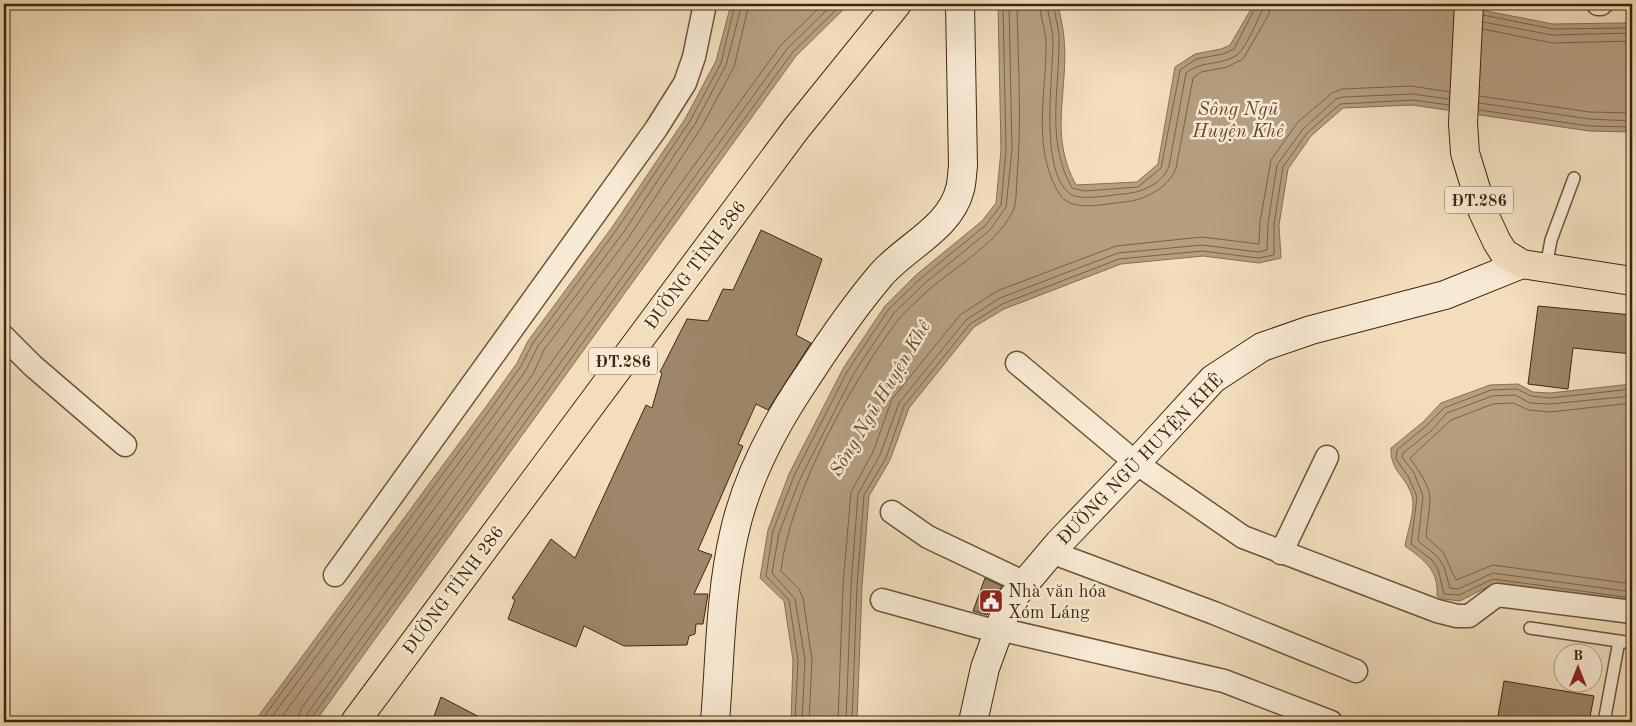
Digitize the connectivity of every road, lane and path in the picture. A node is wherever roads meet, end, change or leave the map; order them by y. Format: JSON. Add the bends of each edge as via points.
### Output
{"nodes":[{"id":1,"x":705,"y":4,"type":"edge"},
{"id":2,"x":897,"y":4,"type":"edge"},
{"id":3,"x":960,"y":4,"type":"edge"},
{"id":4,"x":1469,"y":4,"type":"edge"},
{"id":5,"x":1574,"y":178,"type":"dead end"},
{"id":6,"x":1534,"y":266,"type":"junction"},
{"id":7,"x":1632,"y":281,"type":"edge"},
{"id":8,"x":4,"y":337,"type":"edge"},
{"id":9,"x":1018,"y":363,"type":"dead end"},
{"id":10,"x":125,"y":445,"type":"dead end"},
{"id":11,"x":1327,"y":457,"type":"dead end"},
{"id":12,"x":1136,"y":463,"type":"junction"},
{"id":13,"x":892,"y":512,"type":"dead end"},
{"id":14,"x":1051,"y":552,"type":"junction"},
{"id":15,"x":1281,"y":553,"type":"junction"},
{"id":16,"x":334,"y":576,"type":"dead end"},
{"id":17,"x":1025,"y":584,"type":"junction"},
{"id":18,"x":882,"y":600,"type":"dead end"},
{"id":19,"x":1632,"y":612,"type":"edge"},
{"id":20,"x":1530,"y":628,"type":"dead end"},
{"id":21,"x":999,"y":631,"type":"junction"},
{"id":22,"x":1619,"y":641,"type":"junction"},
{"id":23,"x":1632,"y":643,"type":"edge"},
{"id":24,"x":1356,"y":671,"type":"dead end"},
{"id":25,"x":355,"y":722,"type":"edge"},
{"id":26,"x":715,"y":722,"type":"edge"},
{"id":27,"x":973,"y":722,"type":"edge"},
{"id":28,"x":1331,"y":722,"type":"edge"},
{"id":29,"x":1604,"y":722,"type":"edge"}],
"edges":[{"from":1,"to":16,"type":"street","via":[[685,83],[656,129]]},
{"from":2,"to":25,"type":"main road","name":"ĐƯỜNG TỈNH 286","number":"ĐT.286","via":[[796,129]]},
{"from":3,"to":26,"type":"street","via":[[963,166],[960,188],[946,217],[887,269],[855,309],[806,379],[760,459],[733,535]]},
{"from":4,"to":6,"type":"main road","number":"ĐT.286","via":[[1462,122],[1465,153],[1489,228],[1504,253]]},
{"from":5,"to":6,"type":"lane","via":[[1551,240]]},
{"from":6,"to":7,"type":"main road","number":"ĐT.286"},
{"from":6,"to":12,"type":"street","name":"ĐƯỜNG NGŨ HUYỆN KHÊ","via":[[1262,347],[1213,379]]},
{"from":8,"to":10,"type":"street"},
{"from":9,"to":12,"type":"street"},
{"from":11,"to":15,"type":"street"},
{"from":12,"to":14,"type":"street","name":"ĐƯỜNG NGŨ HUYỆN KHÊ"},
{"from":12,"to":15,"type":"street","via":[[1243,537]]},
{"from":13,"to":17,"type":"street","via":[[928,537]]},
{"from":14,"to":17,"type":"street","name":"ĐƯỜNG NGŨ HUYỆN KHÊ"},
{"from":14,"to":24,"type":"street"},
{"from":15,"to":19,"type":"street","via":[[1457,616],[1469,616],[1496,595]]},
{"from":17,"to":21,"type":"street","name":"ĐƯỜNG NGŨ HUYỆN KHÊ","via":[[1009,602]]},
{"from":18,"to":21,"type":"street"},
{"from":20,"to":22,"type":"lane"},
{"from":21,"to":27,"type":"street","name":"ĐƯỜNG NGŨ HUYỆN KHÊ","via":[[985,668]]},
{"from":21,"to":28,"type":"street","via":[[1224,681]]},
{"from":22,"to":23,"type":"lane"},
{"from":22,"to":29,"type":"lane"}]}
